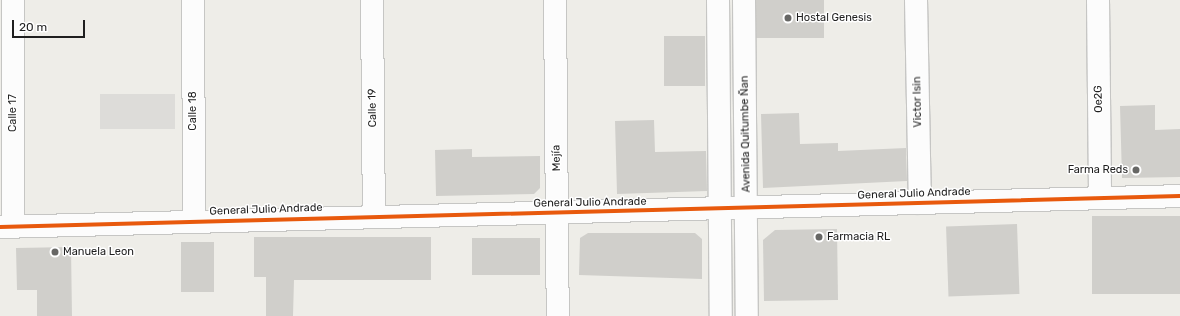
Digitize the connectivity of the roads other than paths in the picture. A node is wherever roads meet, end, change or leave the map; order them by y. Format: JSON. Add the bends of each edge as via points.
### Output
{"nodes":[{"id":1,"x":13,"y":0,"type":"edge"},
{"id":2,"x":192,"y":0,"type":"edge"},
{"id":3,"x":372,"y":0,"type":"edge"},
{"id":4,"x":555,"y":0,"type":"edge"},
{"id":5,"x":718,"y":0,"type":"edge"},
{"id":6,"x":744,"y":0,"type":"edge"},
{"id":7,"x":916,"y":0,"type":"edge"},
{"id":8,"x":1098,"y":0,"type":"edge"},
{"id":9,"x":1180,"y":196,"type":"edge"},
{"id":10,"x":1100,"y":198,"type":"junction"},
{"id":11,"x":920,"y":203,"type":"junction"},
{"id":12,"x":747,"y":208,"type":"junction"},
{"id":13,"x":720,"y":209,"type":"junction"},
{"id":14,"x":557,"y":213,"type":"junction"},
{"id":15,"x":374,"y":216,"type":"junction"},
{"id":16,"x":194,"y":221,"type":"junction"},
{"id":17,"x":6,"y":227,"type":"edge"},
{"id":18,"x":558,"y":316,"type":"edge"},
{"id":19,"x":721,"y":316,"type":"edge"},
{"id":20,"x":747,"y":316,"type":"edge"}],
"edges":[{"from":1,"to":17,"type":"street","name":"Calle 17"},
{"from":2,"to":16,"type":"street","name":"Calle 18"},
{"from":3,"to":15,"type":"street","name":"Calle 19"},
{"from":4,"to":14,"type":"street","name":"Mejía"},
{"from":5,"to":13,"type":"street"},
{"from":6,"to":12,"type":"street","name":"Avenida Quitumbe Ñan"},
{"from":7,"to":11,"type":"street","name":"Victor Isin"},
{"from":8,"to":10,"type":"street","name":"Oe2G"},
{"from":9,"to":10,"type":"street","name":"General Julio Andrade"},
{"from":10,"to":11,"type":"street","name":"General Julio Andrade"},
{"from":11,"to":12,"type":"street","name":"General Julio Andrade"},
{"from":12,"to":13,"type":"street","name":"General Julio Andrade"},
{"from":12,"to":20,"type":"street","name":"Avenida Quitumbe Ñan"},
{"from":13,"to":14,"type":"street","name":"General Julio Andrade"},
{"from":13,"to":19,"type":"street"},
{"from":14,"to":15,"type":"street","name":"General Julio Andrade"},
{"from":14,"to":18,"type":"street","name":"Mejía"},
{"from":15,"to":16,"type":"street","name":"General Julio Andrade"},
{"from":16,"to":17,"type":"street","name":"General Julio Andrade"}]}
